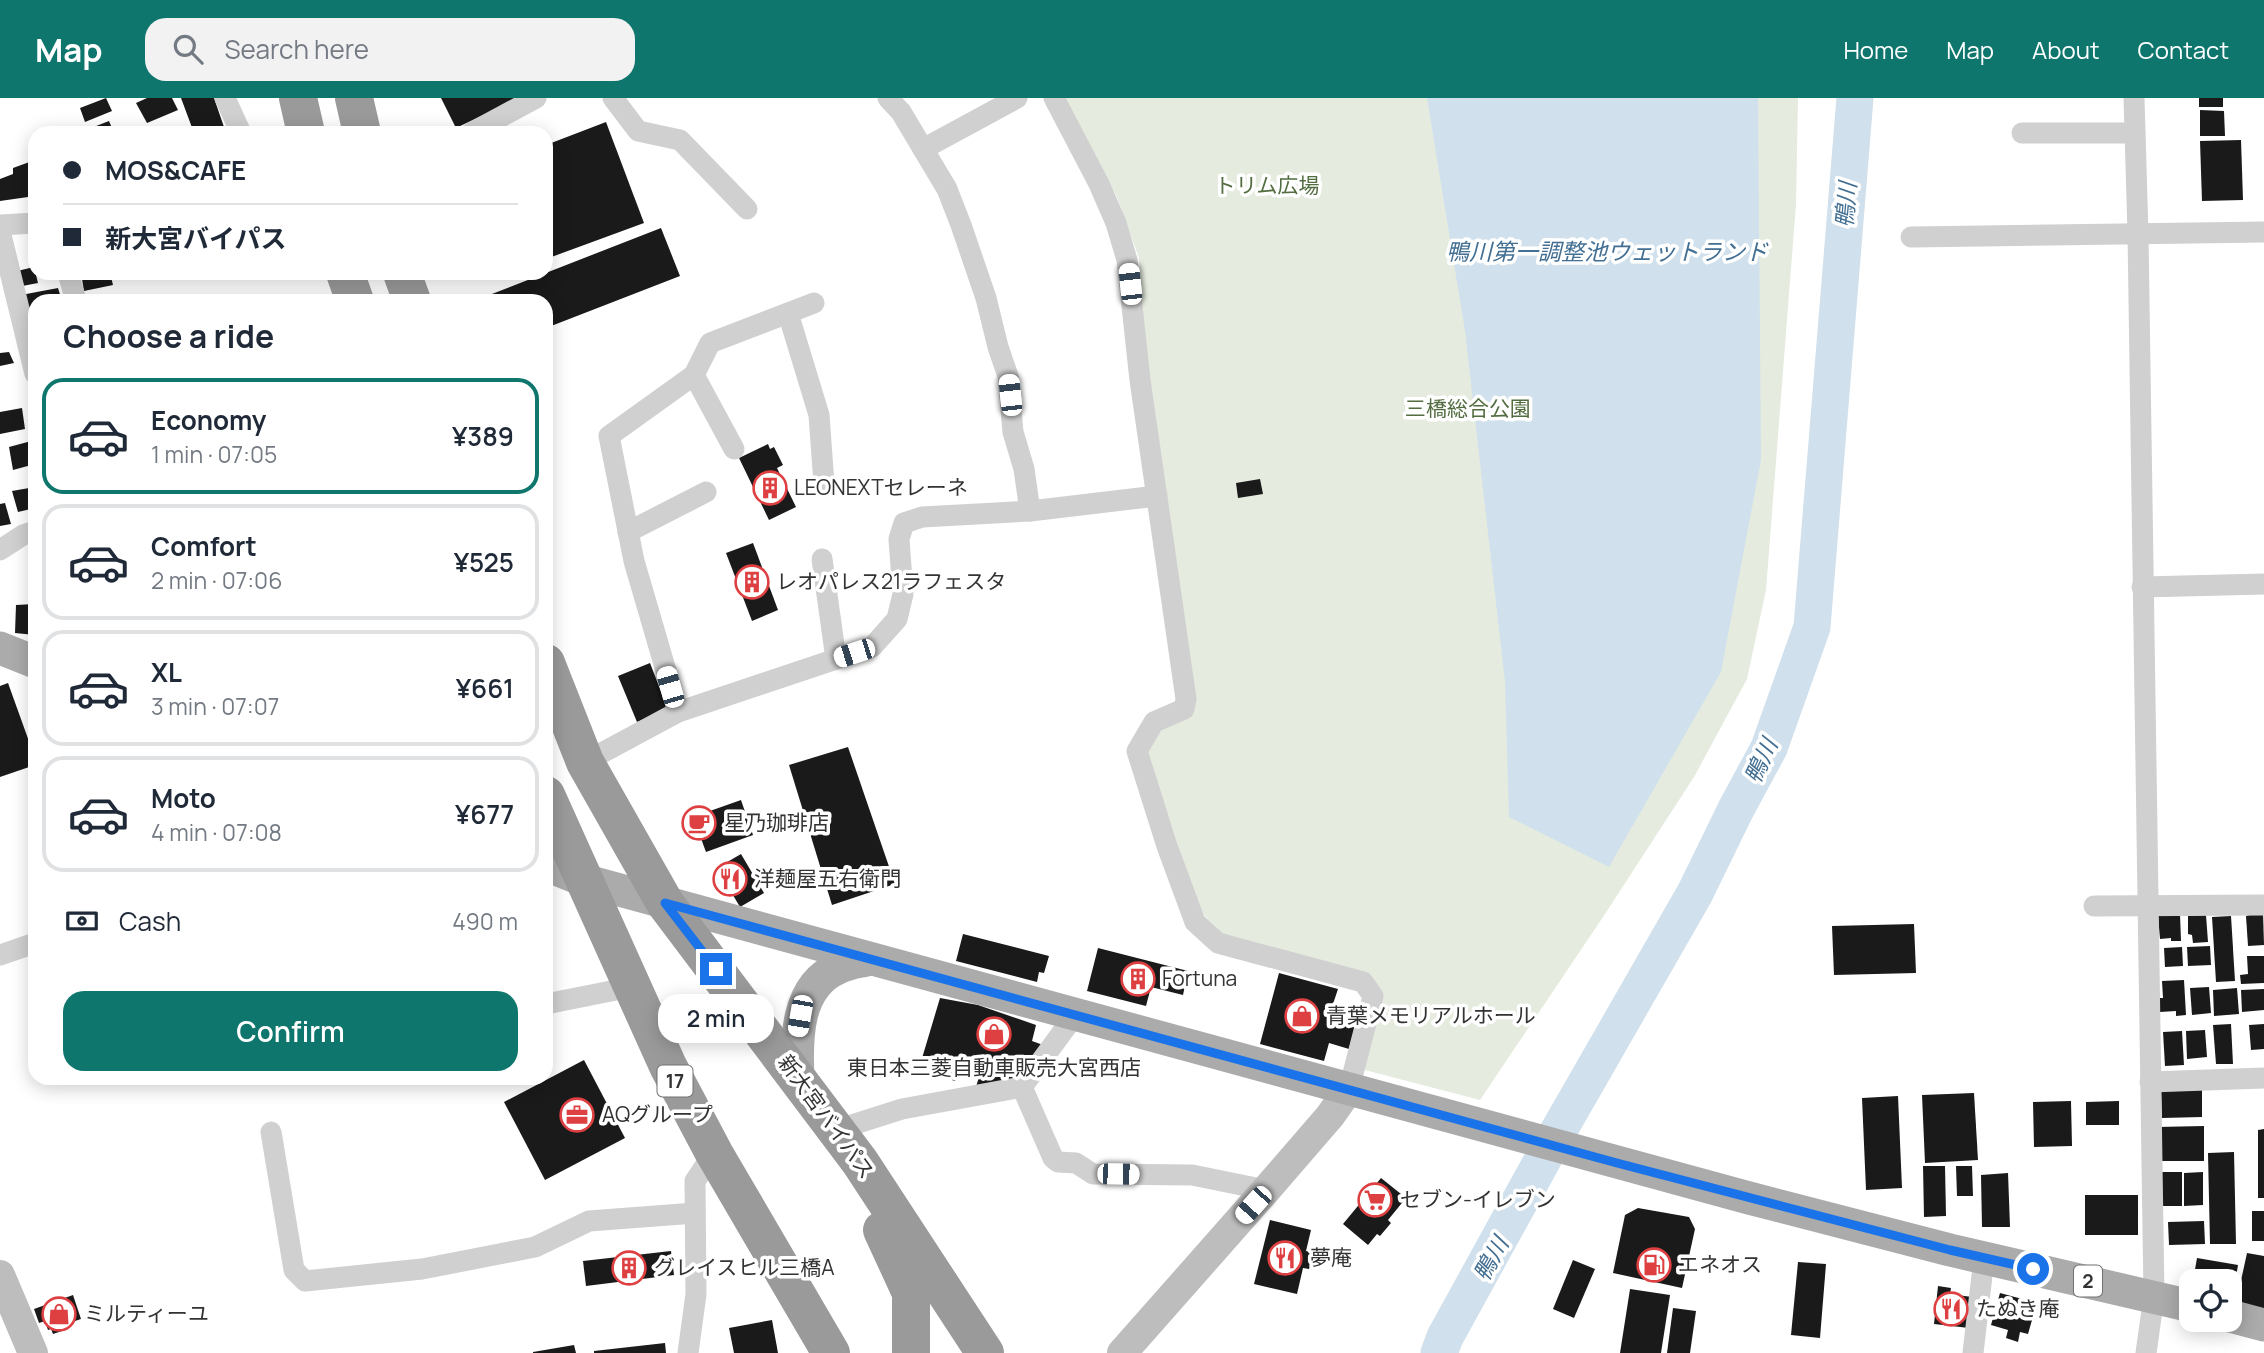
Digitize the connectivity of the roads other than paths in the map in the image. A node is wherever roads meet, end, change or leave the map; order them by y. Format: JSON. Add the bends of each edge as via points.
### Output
{"nodes":[{"id":1,"x":225,"y":98,"type":"edge"},
{"id":2,"x":298,"y":98,"type":"edge"},
{"id":3,"x":354,"y":98,"type":"edge"},
{"id":4,"x":536,"y":98,"type":"edge"},
{"id":5,"x":613,"y":98,"type":"edge"},
{"id":6,"x":888,"y":98,"type":"edge"},
{"id":7,"x":1017,"y":98,"type":"edge"},
{"id":8,"x":1054,"y":98,"type":"edge"},
{"id":9,"x":2134,"y":98,"type":"edge"},
{"id":10,"x":238,"y":126,"type":"edge"},
{"id":11,"x":304,"y":126,"type":"edge"},
{"id":12,"x":360,"y":126,"type":"edge"},
{"id":13,"x":484,"y":126,"type":"edge"},
{"id":14,"x":2022,"y":133,"type":"dead end"},
{"id":15,"x":2135,"y":133,"type":"junction"},
{"id":16,"x":923,"y":149,"type":"junction"},
{"id":17,"x":747,"y":209,"type":"dead end"},
{"id":18,"x":28,"y":223,"type":"edge"},
{"id":19,"x":0,"y":225,"type":"edge"},
{"id":20,"x":0,"y":231,"type":"edge"},
{"id":21,"x":2264,"y":232,"type":"edge"},
{"id":22,"x":2138,"y":234,"type":"junction"},
{"id":23,"x":1911,"y":237,"type":"dead end"},
{"id":24,"x":814,"y":303,"type":"dead end"},
{"id":25,"x":788,"y":313,"type":"junction"},
{"id":26,"x":28,"y":345,"type":"edge"},
{"id":27,"x":694,"y":375,"type":"junction"},
{"id":28,"x":734,"y":449,"type":"dead end"},
{"id":29,"x":824,"y":484,"type":"dead end"},
{"id":30,"x":706,"y":492,"type":"dead end"},
{"id":31,"x":1157,"y":496,"type":"junction"},
{"id":32,"x":1030,"y":511,"type":"junction"},
{"id":33,"x":628,"y":532,"type":"junction"},
{"id":34,"x":28,"y":533,"type":"edge"},
{"id":35,"x":0,"y":550,"type":"edge"},
{"id":36,"x":822,"y":559,"type":"dead end"},
{"id":37,"x":2264,"y":583,"type":"edge"},
{"id":38,"x":2142,"y":587,"type":"junction"},
{"id":39,"x":0,"y":648,"type":"edge"},
{"id":40,"x":28,"y":659,"type":"edge"},
{"id":41,"x":836,"y":659,"type":"junction"},
{"id":42,"x":553,"y":681,"type":"edge"},
{"id":43,"x":678,"y":712,"type":"junction"},
{"id":44,"x":585,"y":762,"type":"junction"},
{"id":45,"x":553,"y":811,"type":"edge"},
{"id":46,"x":553,"y":868,"type":"edge"},
{"id":47,"x":583,"y":880,"type":"junction"},
{"id":48,"x":665,"y":903,"type":"junction"},
{"id":49,"x":2264,"y":905,"type":"edge"},
{"id":50,"x":2094,"y":906,"type":"dead end"},
{"id":51,"x":2147,"y":907,"type":"junction"},
{"id":52,"x":28,"y":945,"type":"edge"},
{"id":53,"x":0,"y":955,"type":"edge"},
{"id":54,"x":870,"y":958,"type":"junction"},
{"id":55,"x":631,"y":987,"type":"junction"},
{"id":56,"x":553,"y":1003,"type":"edge"},
{"id":57,"x":1075,"y":1015,"type":"junction"},
{"id":58,"x":798,"y":1078,"type":"junction"},
{"id":59,"x":2264,"y":1078,"type":"edge"},
{"id":60,"x":2150,"y":1082,"type":"junction"},
{"id":61,"x":1022,"y":1087,"type":"junction"},
{"id":62,"x":1349,"y":1089,"type":"junction"},
{"id":63,"x":836,"y":1130,"type":"junction"},
{"id":64,"x":271,"y":1132,"type":"dead end"},
{"id":65,"x":714,"y":1153,"type":"junction"},
{"id":66,"x":1266,"y":1191,"type":"junction"},
{"id":67,"x":695,"y":1213,"type":"junction"},
{"id":68,"x":1984,"y":1258,"type":"junction"},
{"id":69,"x":0,"y":1275,"type":"edge"},
{"id":70,"x":2154,"y":1296,"type":"junction"},
{"id":71,"x":2179,"y":1303,"type":"edge"},
{"id":72,"x":2242,"y":1319,"type":"edge"},
{"id":73,"x":2264,"y":1325,"type":"edge"},
{"id":74,"x":33,"y":1353,"type":"edge"},
{"id":75,"x":688,"y":1353,"type":"edge"},
{"id":76,"x":831,"y":1353,"type":"edge"},
{"id":77,"x":911,"y":1353,"type":"edge"},
{"id":78,"x":985,"y":1353,"type":"edge"},
{"id":79,"x":1122,"y":1353,"type":"edge"},
{"id":80,"x":1973,"y":1353,"type":"edge"},
{"id":81,"x":2146,"y":1353,"type":"edge"}],
"edges":[{"from":1,"to":10,"type":"street"},
{"from":2,"to":11,"type":"highway"},
{"from":3,"to":12,"type":"highway"},
{"from":4,"to":13,"type":"street"},
{"from":5,"to":17,"type":"street","via":[[638,131],[680,140]]},
{"from":6,"to":16,"type":"street"},
{"from":7,"to":16,"type":"street"},
{"from":8,"to":31,"type":"street","via":[[1099,184],[1127,260]]},
{"from":9,"to":15,"type":"street"},
{"from":14,"to":15,"type":"street"},
{"from":15,"to":22,"type":"street"},
{"from":16,"to":32,"type":"street","via":[[947,189],[986,298],[1008,376],[1013,432]]},
{"from":18,"to":19,"type":"street"},
{"from":20,"to":26,"type":"street"},
{"from":21,"to":22,"type":"street"},
{"from":22,"to":23,"type":"street"},
{"from":22,"to":38,"type":"street"},
{"from":24,"to":25,"type":"street"},
{"from":25,"to":27,"type":"street","via":[[710,343]]},
{"from":25,"to":29,"type":"street","via":[[819,415]]},
{"from":27,"to":28,"type":"street"},
{"from":27,"to":33,"type":"street","via":[[609,436]]},
{"from":30,"to":33,"type":"street"},
{"from":31,"to":32,"type":"street"},
{"from":31,"to":62,"type":"street","via":[[1186,699],[1184,709],[1154,722],[1137,751],[1167,846],[1195,922],[1218,943],[1363,982],[1369,988],[1373,996]]},
{"from":32,"to":41,"type":"street","via":[[922,517],[904,523],[899,539],[903,594],[897,619],[872,647]]},
{"from":33,"to":43,"type":"street"},
{"from":34,"to":35,"type":"street"},
{"from":36,"to":41,"type":"street"},
{"from":37,"to":38,"type":"street"},
{"from":38,"to":51,"type":"street"},
{"from":39,"to":40,"type":"main road"},
{"from":41,"to":43,"type":"street"},
{"from":42,"to":44,"type":"highway","name":"新大宮バイパス"},
{"from":43,"to":44,"type":"street"},
{"from":44,"to":48,"type":"highway","name":"新大宮バイパス"},
{"from":45,"to":47,"type":"highway","number":"17"},
{"from":46,"to":47,"type":"main road","number":"2"},
{"from":47,"to":48,"type":"main road","number":"2"},
{"from":47,"to":55,"type":"highway","number":"17"},
{"from":48,"to":54,"type":"main road","number":"2"},
{"from":48,"to":58,"type":"highway","name":"新大宮バイパス"},
{"from":49,"to":51,"type":"street"},
{"from":50,"to":51,"type":"street"},
{"from":51,"to":60,"type":"street"},
{"from":52,"to":53,"type":"street"},
{"from":54,"to":57,"type":"main road","number":"2"},
{"from":54,"to":58,"type":"main road","via":[[837,968],[821,979],[809,997],[797,1036]]},
{"from":55,"to":56,"type":"street"},
{"from":55,"to":65,"type":"highway","number":"17"},
{"from":57,"to":61,"type":"street"},
{"from":57,"to":62,"type":"main road","number":"2"},
{"from":58,"to":63,"type":"highway","name":"新大宮バイパス"},
{"from":59,"to":60,"type":"street"},
{"from":60,"to":70,"type":"street"},
{"from":61,"to":63,"type":"street","via":[[902,1109]]},
{"from":61,"to":66,"type":"street","via":[[1058,1163],[1076,1163],[1093,1174],[1192,1175]]},
{"from":62,"to":66,"type":"street"},
{"from":62,"to":68,"type":"main road","number":"2"},
{"from":63,"to":77,"type":"highway","via":[[911,1293]]},
{"from":63,"to":78,"type":"highway","name":"新大宮バイパス"},
{"from":64,"to":67,"type":"street","via":[[294,1270],[305,1281],[422,1269],[535,1247],[589,1221]]},
{"from":65,"to":67,"type":"street","via":[[695,1181]]},
{"from":65,"to":76,"type":"highway","number":"17"},
{"from":66,"to":79,"type":"street"},
{"from":67,"to":75,"type":"street","via":[[696,1294]]},
{"from":68,"to":70,"type":"main road","number":"2"},
{"from":68,"to":80,"type":"street"},
{"from":69,"to":74,"type":"street"},
{"from":70,"to":71,"type":"main road","number":"2"},
{"from":70,"to":81,"type":"street"},
{"from":72,"to":73,"type":"main road"}]}
